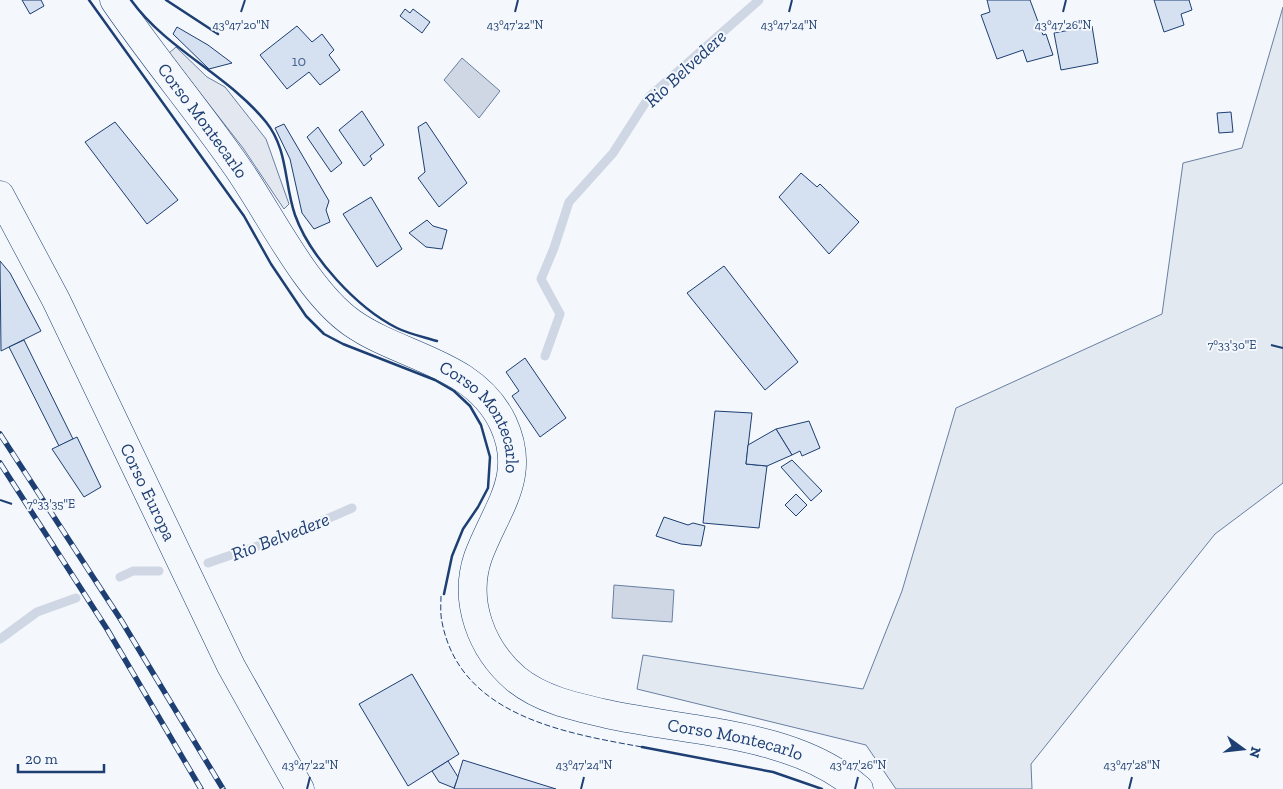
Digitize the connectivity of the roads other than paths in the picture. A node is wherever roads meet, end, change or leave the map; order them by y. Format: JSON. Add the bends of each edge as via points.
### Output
{"nodes":[{"id":1,"x":114,"y":0,"type":"edge"},
{"id":2,"x":0,"y":195,"type":"edge"},
{"id":3,"x":300,"y":789,"type":"edge"},
{"id":4,"x":859,"y":789,"type":"edge"}],
"edges":[{"from":1,"to":4,"type":"main road","name":"Corso Montecarlo","via":[[237,166],[329,302],[368,333],[442,365],[469,382],[490,403],[501,420],[512,449],[511,478],[505,500],[479,556],[473,593],[484,640],[505,668],[529,688],[553,699],[633,720],[728,736],[794,752],[826,766]]},
{"from":2,"to":3,"type":"main road","name":"Corso Europa","via":[[56,300],[231,666]]}]}
